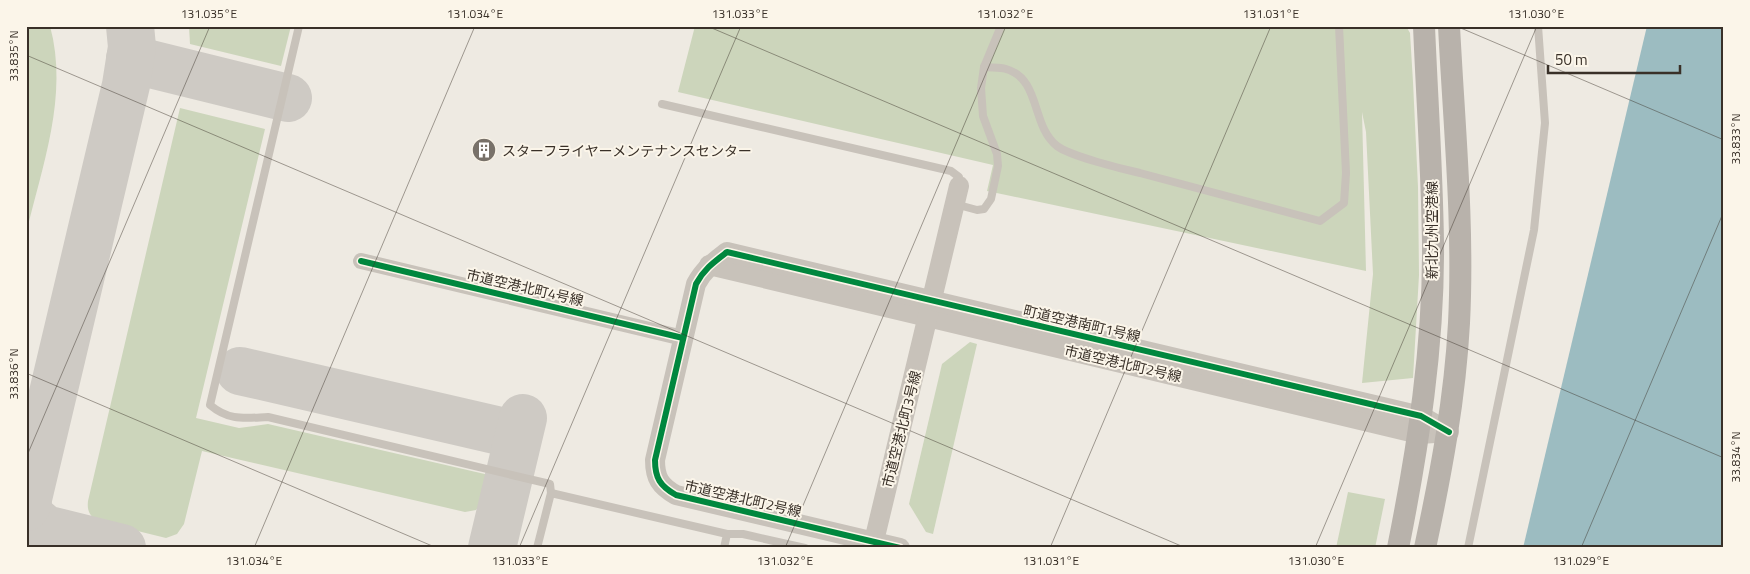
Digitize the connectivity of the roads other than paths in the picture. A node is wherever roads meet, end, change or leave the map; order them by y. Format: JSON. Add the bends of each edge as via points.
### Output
{"nodes":[{"id":1,"x":299,"y":26,"type":"edge"},
{"id":2,"x":1001,"y":26,"type":"edge"},
{"id":3,"x":1339,"y":26,"type":"edge"},
{"id":4,"x":1424,"y":26,"type":"edge"},
{"id":5,"x":1449,"y":26,"type":"edge"},
{"id":6,"x":1538,"y":26,"type":"edge"},
{"id":7,"x":984,"y":67,"type":"junction"},
{"id":8,"x":662,"y":104,"type":"dead end"},
{"id":9,"x":957,"y":195,"type":"junction"},
{"id":10,"x":361,"y":261,"type":"dead end"},
{"id":11,"x":930,"y":308,"type":"junction"},
{"id":12,"x":684,"y":338,"type":"junction"},
{"id":13,"x":1420,"y":425,"type":"junction"},
{"id":14,"x":1449,"y":432,"type":"junction"},
{"id":15,"x":551,"y":493,"type":"junction"},
{"id":16,"x":727,"y":534,"type":"junction"},
{"id":17,"x":874,"y":541,"type":"junction"},
{"id":18,"x":537,"y":548,"type":"edge"},
{"id":19,"x":724,"y":548,"type":"edge"},
{"id":20,"x":805,"y":548,"type":"edge"},
{"id":21,"x":900,"y":548,"type":"edge"},
{"id":22,"x":1398,"y":548,"type":"edge"},
{"id":23,"x":1424,"y":548,"type":"edge"},
{"id":24,"x":1468,"y":548,"type":"edge"}],
"edges":[{"from":1,"to":15,"type":"lane","via":[[210,405],[221,415],[268,417],[550,484]]},
{"from":2,"to":7,"type":"lane"},
{"from":3,"to":7,"type":"lane","via":[[1346,173],[1344,203],[1320,221],[1108,165],[1058,146],[1040,124],[1025,82],[1006,69]]},
{"from":4,"to":13,"type":"main road","name":"新北九州空港線","via":[[1433,244]]},
{"from":5,"to":14,"type":"main road","name":"新北九州空港線","via":[[1460,239],[1459,322]]},
{"from":6,"to":24,"type":"lane","via":[[1545,123],[1534,230]]},
{"from":7,"to":9,"type":"lane","via":[[981,102],[998,166],[991,199],[984,208],[977,210]]},
{"from":8,"to":9,"type":"lane","via":[[951,171],[958,177]]},
{"from":9,"to":11,"type":"street","name":"市道空港北町3号線"},
{"from":10,"to":12,"type":"street","name":"市道空港北町4号線"},
{"from":11,"to":12,"type":"street","name":"市道空港北町2号線","via":[[709,265],[696,284]]},
{"from":11,"to":13,"type":"street","name":"市道空港北町2号線"},
{"from":11,"to":17,"type":"street","name":"市道空港北町3号線"},
{"from":12,"to":17,"type":"street","name":"市道空港北町2号線","via":[[655,460],[659,482],[676,495]]},
{"from":13,"to":14,"type":"street","name":"市道空港北町2号線"},
{"from":13,"to":22,"type":"main road","name":"新北九州空港線"},
{"from":14,"to":23,"type":"main road","name":"新北九州空港線"},
{"from":15,"to":16,"type":"lane"},
{"from":15,"to":18,"type":"lane"},
{"from":16,"to":19,"type":"lane"},
{"from":16,"to":20,"type":"lane","via":[[743,534]]},
{"from":17,"to":21,"type":"street","name":"市道空港北町2号線"}]}
